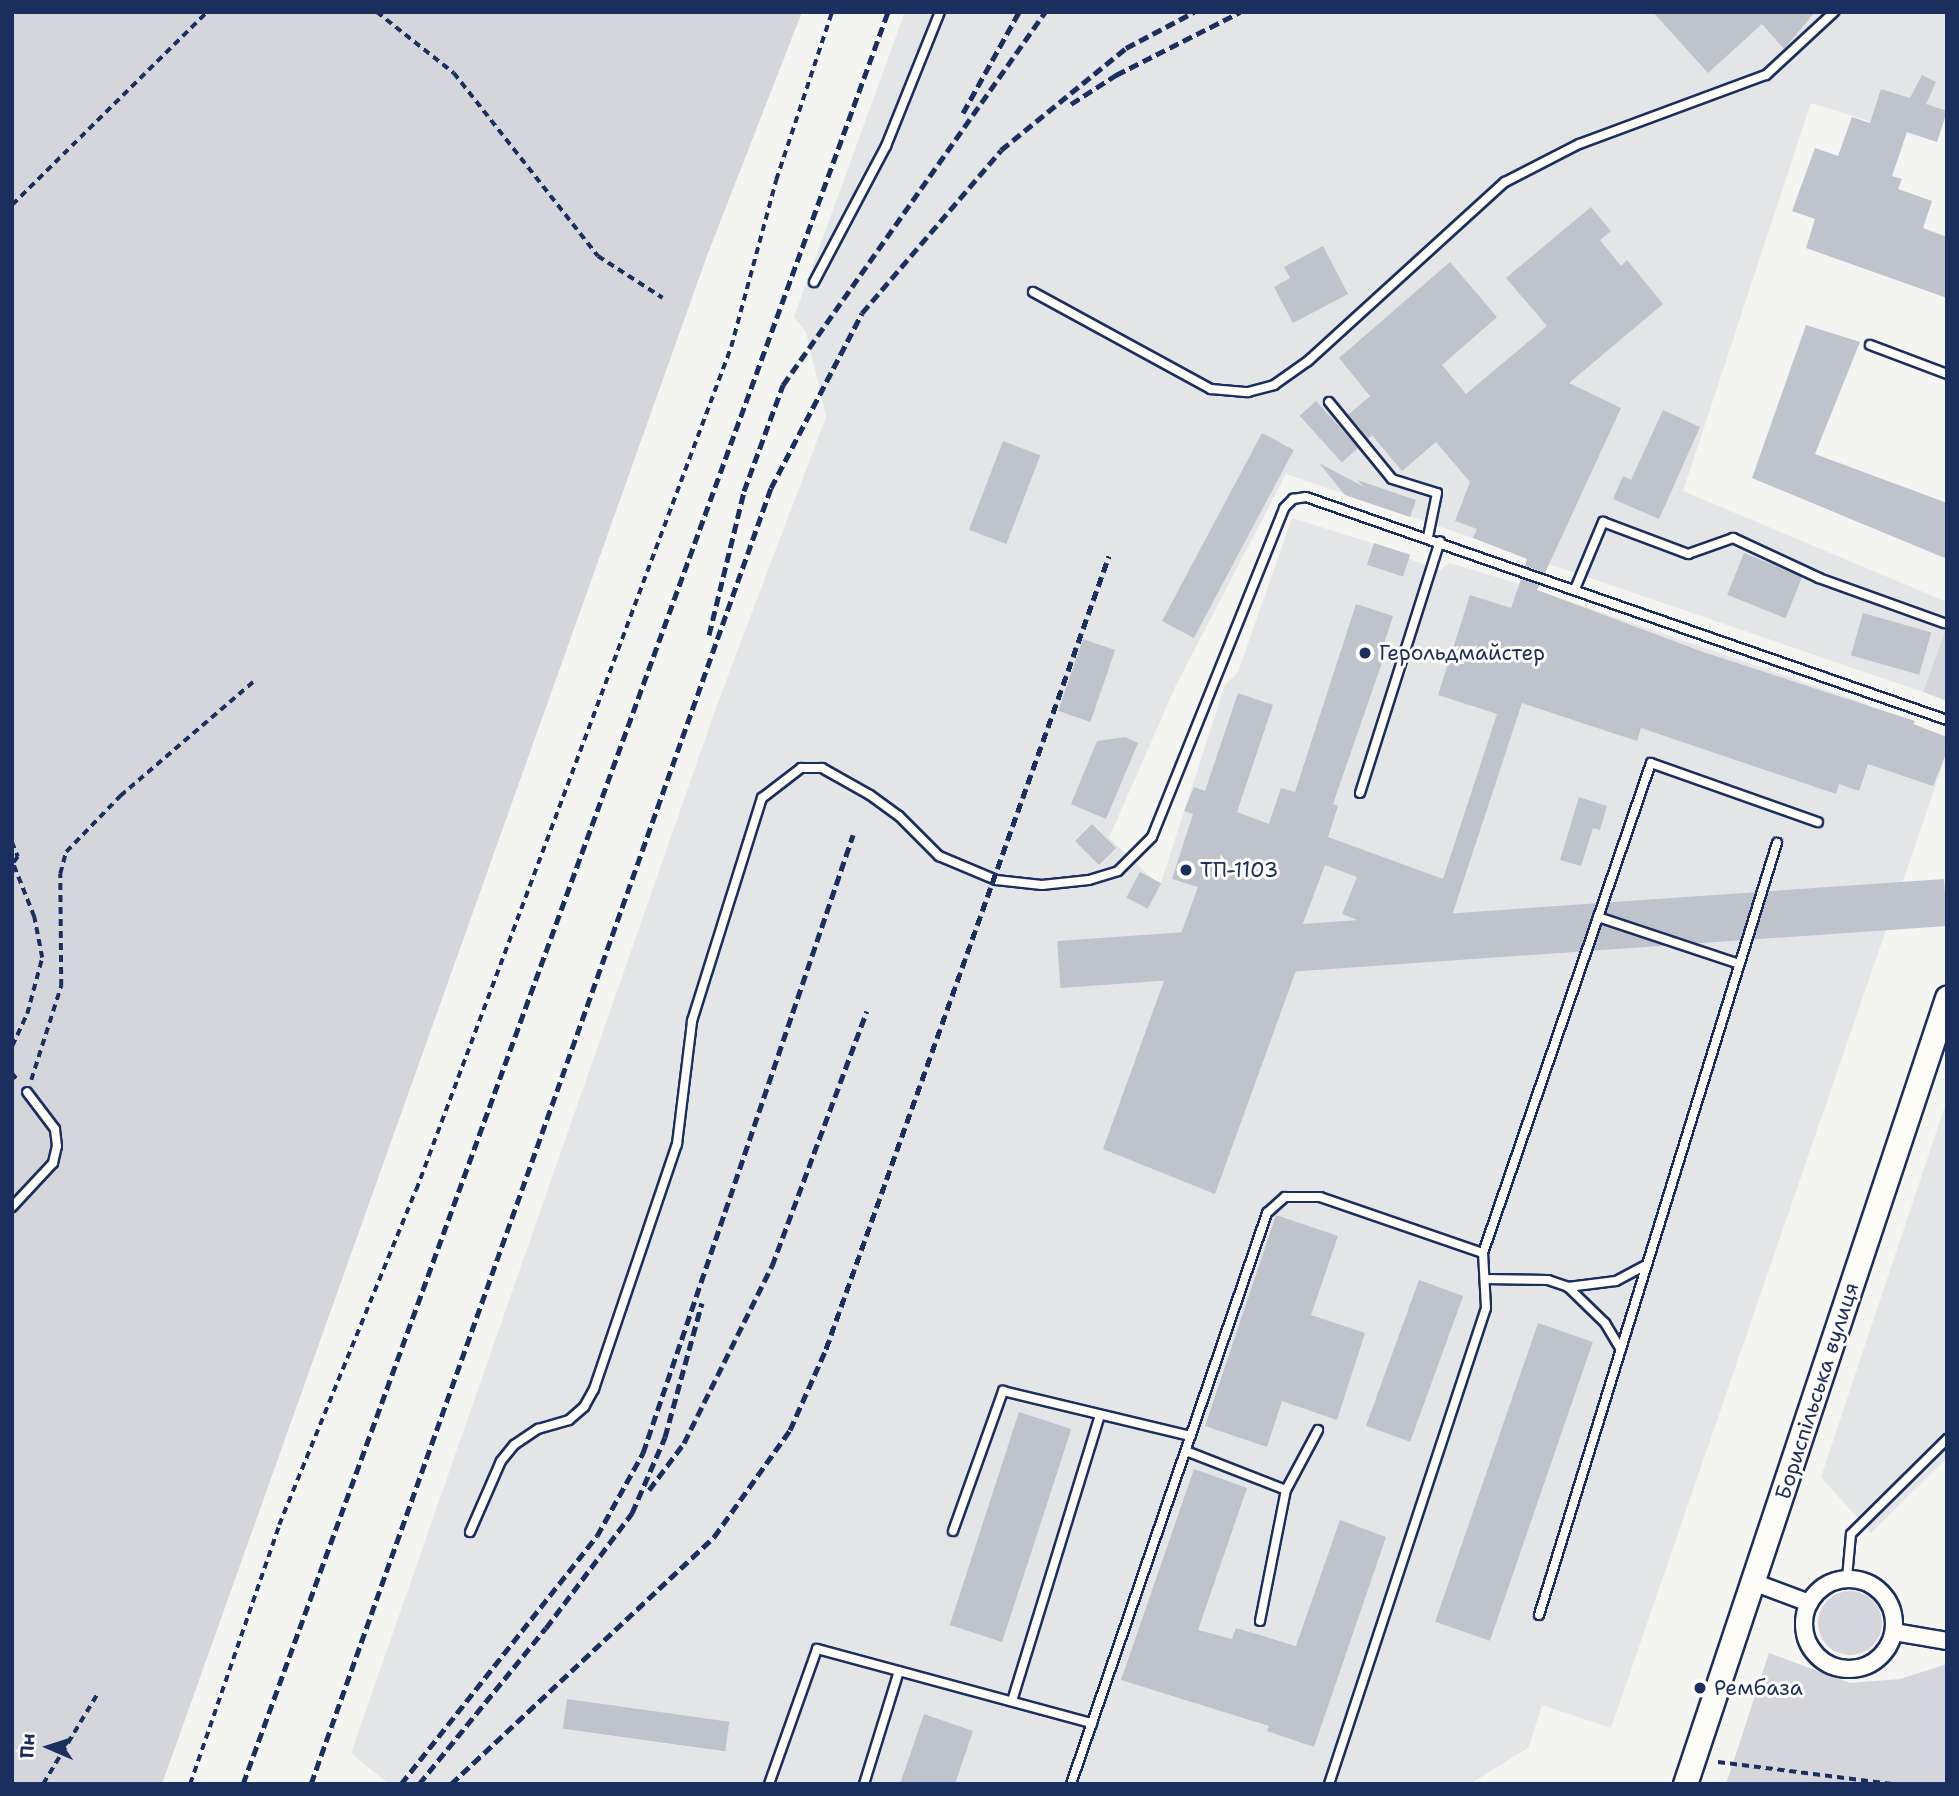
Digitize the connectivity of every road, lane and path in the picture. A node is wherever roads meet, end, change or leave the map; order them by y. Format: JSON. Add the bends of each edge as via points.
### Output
{"nodes":[{"id":1,"x":207,"y":12,"type":"edge"},
{"id":2,"x":377,"y":12,"type":"edge"},
{"id":3,"x":832,"y":12,"type":"edge"},
{"id":4,"x":940,"y":12,"type":"edge"},
{"id":5,"x":1834,"y":12,"type":"edge"},
{"id":6,"x":12,"y":205,"type":"edge"},
{"id":7,"x":814,"y":282,"type":"dead end"},
{"id":8,"x":1033,"y":292,"type":"dead end"},
{"id":9,"x":663,"y":298,"type":"dead end"},
{"id":10,"x":1870,"y":345,"type":"dead end"},
{"id":11,"x":1947,"y":374,"type":"edge"},
{"id":12,"x":1329,"y":402,"type":"dead end"},
{"id":13,"x":1428,"y":537,"type":"junction"},
{"id":14,"x":1440,"y":541,"type":"junction"},
{"id":15,"x":1575,"y":589,"type":"junction"},
{"id":16,"x":1944,"y":624,"type":"dead end"},
{"id":17,"x":254,"y":681,"type":"dead end"},
{"id":18,"x":1947,"y":720,"type":"edge"},
{"id":19,"x":1360,"y":793,"type":"dead end"},
{"id":20,"x":1818,"y":822,"type":"dead end"},
{"id":21,"x":12,"y":842,"type":"edge"},
{"id":22,"x":1777,"y":843,"type":"dead end"},
{"id":23,"x":13,"y":865,"type":"edge"},
{"id":24,"x":1598,"y":917,"type":"junction"},
{"id":25,"x":1737,"y":963,"type":"junction"},
{"id":26,"x":1947,"y":998,"type":"edge"},
{"id":27,"x":12,"y":1046,"type":"edge"},
{"id":28,"x":27,"y":1092,"type":"joint"},
{"id":29,"x":12,"y":1208,"type":"edge"},
{"id":30,"x":1483,"y":1253,"type":"junction"},
{"id":31,"x":1646,"y":1265,"type":"junction"},
{"id":32,"x":1485,"y":1279,"type":"junction"},
{"id":33,"x":1568,"y":1287,"type":"junction"},
{"id":34,"x":1621,"y":1350,"type":"junction"},
{"id":35,"x":1100,"y":1415,"type":"junction"},
{"id":36,"x":1318,"y":1430,"type":"dead end"},
{"id":37,"x":1191,"y":1437,"type":"junction"},
{"id":38,"x":1947,"y":1439,"type":"edge"},
{"id":39,"x":1186,"y":1451,"type":"junction"},
{"id":40,"x":1286,"y":1490,"type":"junction"},
{"id":41,"x":953,"y":1531,"type":"dead end"},
{"id":42,"x":470,"y":1532,"type":"dead end"},
{"id":43,"x":1847,"y":1578,"type":"junction"},
{"id":44,"x":1753,"y":1582,"type":"junction"},
{"id":45,"x":1809,"y":1603,"type":"junction"},
{"id":46,"x":1539,"y":1615,"type":"dead end"},
{"id":47,"x":1260,"y":1621,"type":"dead end"},
{"id":48,"x":1894,"y":1632,"type":"junction"},
{"id":49,"x":1947,"y":1640,"type":"edge"},
{"id":50,"x":899,"y":1671,"type":"junction"},
{"id":51,"x":98,"y":1693,"type":"dead end"},
{"id":52,"x":1012,"y":1701,"type":"junction"},
{"id":53,"x":1092,"y":1723,"type":"junction"},
{"id":54,"x":1718,"y":1762,"type":"dead end"},
{"id":55,"x":43,"y":1784,"type":"edge"},
{"id":56,"x":190,"y":1784,"type":"edge"},
{"id":57,"x":769,"y":1784,"type":"edge"},
{"id":58,"x":864,"y":1784,"type":"edge"},
{"id":59,"x":1071,"y":1784,"type":"edge"},
{"id":60,"x":1329,"y":1784,"type":"edge"},
{"id":61,"x":1685,"y":1784,"type":"edge"},
{"id":62,"x":1892,"y":1784,"type":"edge"}],
"edges":[{"from":1,"to":6,"type":"path"},
{"from":2,"to":9,"type":"path","via":[[454,73],[598,256]]},
{"from":3,"to":56,"type":"path","via":[[776,180],[731,347],[416,1190],[279,1525]]},
{"from":4,"to":7,"type":"lane","via":[[886,146]]},
{"from":5,"to":8,"type":"lane","via":[[1766,75],[1579,144],[1505,182],[1308,361],[1274,384],[1248,391],[1211,389]]},
{"from":10,"to":11,"type":"lane"},
{"from":12,"to":13,"type":"lane","via":[[1392,479],[1437,494]]},
{"from":13,"to":14,"type":"lane"},
{"from":13,"to":42,"type":"lane","via":[[1306,497],[1293,499],[1284,508],[1152,837],[1118,871],[1089,880],[1042,885],[996,880],[939,856],[899,816],[822,768],[801,768],[761,797],[687,1041],[677,1144],[594,1389],[584,1407],[569,1420],[538,1429],[514,1445],[501,1461]]},
{"from":14,"to":15,"type":"lane"},
{"from":14,"to":19,"type":"lane"},
{"from":15,"to":16,"type":"lane","via":[[1604,522],[1688,554],[1732,538],[1819,578]]},
{"from":15,"to":18,"type":"lane"},
{"from":17,"to":28,"type":"path","via":[[120,796],[66,852],[60,874],[61,986]]},
{"from":20,"to":24,"type":"lane","via":[[1651,763]]},
{"from":21,"to":23,"type":"path","via":[[18,857]]},
{"from":22,"to":25,"type":"lane"},
{"from":23,"to":27,"type":"path","via":[[34,917],[42,958],[27,1014]]},
{"from":24,"to":25,"type":"lane"},
{"from":24,"to":30,"type":"lane"},
{"from":25,"to":31,"type":"lane"},
{"from":26,"to":44,"type":"main road","name":"Бориспільська вулиця"},
{"from":28,"to":29,"type":"lane","via":[[55,1129],[57,1146],[53,1163]]},
{"from":30,"to":32,"type":"lane"},
{"from":30,"to":37,"type":"lane","via":[[1320,1197],[1286,1197],[1267,1213]]},
{"from":31,"to":33,"type":"lane","via":[[1616,1281]]},
{"from":31,"to":34,"type":"lane"},
{"from":32,"to":33,"type":"lane","via":[[1548,1280]]},
{"from":32,"to":60,"type":"lane","via":[[1486,1308]]},
{"from":33,"to":34,"type":"lane","via":[[1605,1323]]},
{"from":34,"to":46,"type":"lane"},
{"from":35,"to":37,"type":"lane"},
{"from":35,"to":41,"type":"lane","via":[[1003,1391]]},
{"from":35,"to":52,"type":"lane"},
{"from":36,"to":40,"type":"lane"},
{"from":37,"to":39,"type":"lane"},
{"from":38,"to":43,"type":"lane","via":[[1851,1534]]},
{"from":39,"to":40,"type":"lane"},
{"from":39,"to":53,"type":"lane"},
{"from":40,"to":47,"type":"lane"},
{"from":43,"to":45,"type":"street","via":[[1825,1585]]},
{"from":43,"to":48,"type":"street","via":[[1869,1583],[1887,1598]]},
{"from":44,"to":45,"type":"street"},
{"from":44,"to":61,"type":"main road","name":"Бориспільська вулиця"},
{"from":45,"to":48,"type":"street","via":[[1806,1638],[1819,1659],[1830,1665],[1865,1667],[1884,1653]]},
{"from":48,"to":49,"type":"street"},
{"from":50,"to":52,"type":"lane"},
{"from":50,"to":57,"type":"lane","via":[[817,1649]]},
{"from":50,"to":58,"type":"lane"},
{"from":51,"to":55,"type":"path"},
{"from":52,"to":53,"type":"lane"},
{"from":53,"to":59,"type":"lane"},
{"from":54,"to":62,"type":"path"}]}
